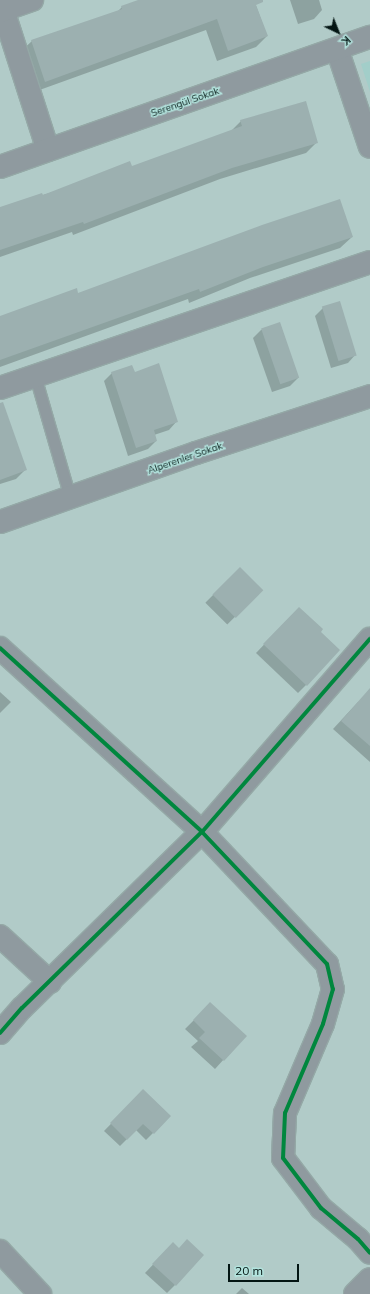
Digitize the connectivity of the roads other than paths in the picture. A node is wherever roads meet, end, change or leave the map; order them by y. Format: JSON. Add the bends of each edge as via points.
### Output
{"nodes":[{"id":1,"x":32,"y":0,"type":"edge"},
{"id":2,"x":2,"y":11,"type":"edge"},
{"id":3,"x":370,"y":37,"type":"edge"},
{"id":4,"x":337,"y":49,"type":"junction"},
{"id":5,"x":370,"y":147,"type":"edge"},
{"id":6,"x":48,"y":150,"type":"junction"},
{"id":7,"x":0,"y":167,"type":"edge"},
{"id":8,"x":370,"y":262,"type":"edge"},
{"id":9,"x":35,"y":376,"type":"junction"},
{"id":10,"x":0,"y":388,"type":"edge"},
{"id":11,"x":370,"y":396,"type":"edge"},
{"id":12,"x":70,"y":498,"type":"junction"},
{"id":13,"x":0,"y":522,"type":"edge"},
{"id":14,"x":370,"y":639,"type":"edge"},
{"id":15,"x":0,"y":648,"type":"edge"},
{"id":16,"x":202,"y":832,"type":"junction"},
{"id":17,"x":0,"y":936,"type":"edge"},
{"id":18,"x":50,"y":982,"type":"junction"},
{"id":19,"x":0,"y":1033,"type":"edge"},
{"id":20,"x":0,"y":1251,"type":"edge"},
{"id":21,"x":370,"y":1253,"type":"edge"},
{"id":22,"x":370,"y":1279,"type":"edge"},
{"id":23,"x":40,"y":1294,"type":"edge"},
{"id":24,"x":355,"y":1294,"type":"edge"}],
"edges":[{"from":1,"to":2,"type":"street"},
{"from":2,"to":6,"type":"street"},
{"from":3,"to":4,"type":"street","name":"Serengül Sokak"},
{"from":4,"to":5,"type":"street"},
{"from":4,"to":6,"type":"street","name":"Serengül Sokak"},
{"from":6,"to":7,"type":"street","name":"Serengül Sokak"},
{"from":8,"to":9,"type":"street"},
{"from":9,"to":10,"type":"street"},
{"from":9,"to":12,"type":"lane"},
{"from":11,"to":12,"type":"street","name":"Alperenler Sokak","via":[[196,453]]},
{"from":12,"to":13,"type":"street","name":"Alperenler Sokak"},
{"from":14,"to":16,"type":"street"},
{"from":15,"to":16,"type":"street"},
{"from":16,"to":18,"type":"street"},
{"from":16,"to":21,"type":"street","via":[[327,964],[333,989],[323,1024],[285,1113],[283,1158],[321,1208],[358,1239]]},
{"from":17,"to":18,"type":"street"},
{"from":18,"to":19,"type":"street"},
{"from":20,"to":23,"type":"street"},
{"from":22,"to":24,"type":"street"}]}
